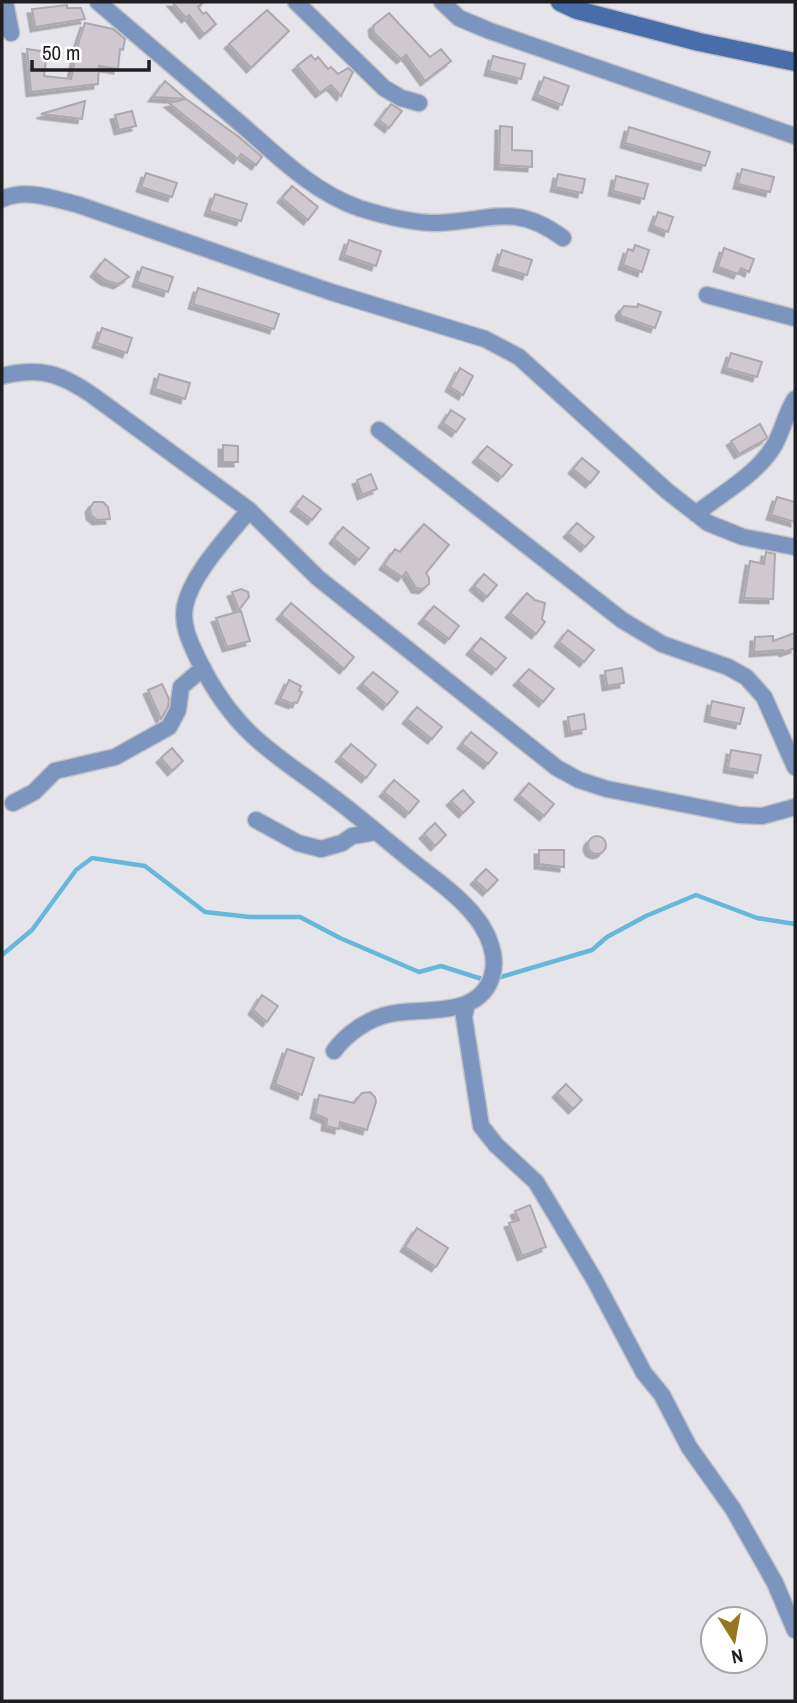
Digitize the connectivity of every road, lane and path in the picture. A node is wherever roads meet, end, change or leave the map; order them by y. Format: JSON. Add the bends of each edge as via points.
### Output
{"nodes":[{"id":1,"x":5,"y":2,"type":"edge"},
{"id":2,"x":98,"y":2,"type":"edge"},
{"id":3,"x":296,"y":2,"type":"edge"},
{"id":4,"x":442,"y":2,"type":"edge"},
{"id":5,"x":560,"y":2,"type":"edge"},
{"id":6,"x":11,"y":33,"type":"dead end"},
{"id":7,"x":795,"y":62,"type":"edge"},
{"id":8,"x":419,"y":103,"type":"dead end"},
{"id":9,"x":795,"y":135,"type":"edge"},
{"id":10,"x":2,"y":199,"type":"edge"},
{"id":11,"x":563,"y":238,"type":"dead end"},
{"id":12,"x":706,"y":295,"type":"dead end"},
{"id":13,"x":795,"y":318,"type":"edge"},
{"id":14,"x":2,"y":376,"type":"edge"},
{"id":15,"x":795,"y":399,"type":"edge"},
{"id":16,"x":379,"y":430,"type":"dead end"},
{"id":17,"x":249,"y":510,"type":"junction"},
{"id":18,"x":696,"y":514,"type":"junction"},
{"id":19,"x":795,"y":547,"type":"edge"},
{"id":20,"x":203,"y":668,"type":"junction"},
{"id":21,"x":795,"y":767,"type":"edge"},
{"id":22,"x":13,"y":803,"type":"dead end"},
{"id":23,"x":795,"y":807,"type":"edge"},
{"id":24,"x":256,"y":820,"type":"dead end"},
{"id":25,"x":376,"y":832,"type":"junction"},
{"id":26,"x":467,"y":1004,"type":"junction"},
{"id":27,"x":334,"y":1051,"type":"dead end"},
{"id":28,"x":795,"y":1630,"type":"edge"}],
"edges":[{"from":1,"to":6,"type":"street"},
{"from":2,"to":11,"type":"street","via":[[313,186],[357,207],[400,220],[435,223],[524,217],[545,224]]},
{"from":3,"to":8,"type":"street","via":[[384,88]]},
{"from":4,"to":9,"type":"street","via":[[459,18],[490,31]]},
{"from":5,"to":7,"type":"main road","via":[[699,42]]},
{"from":10,"to":18,"type":"street","via":[[36,195],[79,205],[331,292],[485,339],[519,357]]},
{"from":12,"to":13,"type":"street"},
{"from":14,"to":17,"type":"street","via":[[42,371],[74,382]]},
{"from":15,"to":18,"type":"street","via":[[761,464]]},
{"from":16,"to":21,"type":"street","via":[[622,620],[662,644],[746,677],[764,697]]},
{"from":17,"to":20,"type":"street","via":[[203,569],[184,609],[185,626]]},
{"from":17,"to":23,"type":"street","via":[[318,578],[557,768],[579,780],[739,815],[762,816]]},
{"from":18,"to":19,"type":"street","via":[[743,537]]},
{"from":20,"to":22,"type":"street","via":[[181,687],[178,710],[169,727],[115,757],[61,769]]},
{"from":20,"to":25,"type":"street","via":[[220,699],[251,734]]},
{"from":24,"to":25,"type":"street","via":[[298,843],[321,849]]},
{"from":25,"to":26,"type":"street","via":[[437,881],[481,925],[493,949],[493,975],[488,986]]},
{"from":26,"to":27,"type":"street","via":[[376,1018]]},
{"from":26,"to":28,"type":"street","via":[[464,1017],[481,1126],[536,1182],[644,1373],[733,1509],[775,1583]]}]}
